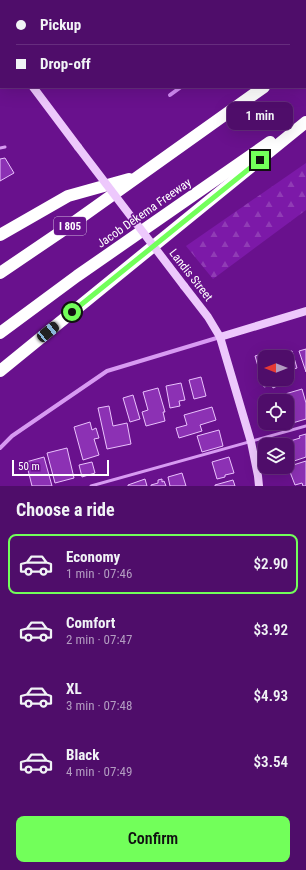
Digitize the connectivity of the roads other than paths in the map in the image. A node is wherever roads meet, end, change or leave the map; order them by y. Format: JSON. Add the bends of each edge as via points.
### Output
{"nodes":[{"id":1,"x":34,"y":88,"type":"edge"},
{"id":2,"x":263,"y":88,"type":"edge"},
{"id":3,"x":306,"y":117,"type":"edge"},
{"id":4,"x":306,"y":122,"type":"edge"},
{"id":5,"x":5,"y":147,"type":"dead end"},
{"id":6,"x":0,"y":148,"type":"edge"},
{"id":7,"x":138,"y":176,"type":"junction"},
{"id":8,"x":0,"y":235,"type":"edge"},
{"id":9,"x":0,"y":273,"type":"edge"},
{"id":10,"x":306,"y":311,"type":"edge"},
{"id":11,"x":0,"y":333,"type":"edge"},
{"id":12,"x":220,"y":337,"type":"junction"},
{"id":13,"x":0,"y":371,"type":"edge"},
{"id":14,"x":306,"y":426,"type":"edge"},
{"id":15,"x":251,"y":442,"type":"junction"},
{"id":16,"x":0,"y":448,"type":"edge"},
{"id":17,"x":91,"y":486,"type":"edge"},
{"id":18,"x":259,"y":486,"type":"edge"}],
"edges":[{"from":1,"to":12,"type":"main road","name":"Landis Street","bridge":true,"via":[[208,317]]},
{"from":2,"to":7,"type":"highway","number":"I 805"},
{"from":3,"to":11,"type":"highway","name":"Jacob Dekema Freeway"},
{"from":4,"to":13,"type":"highway"},
{"from":5,"to":6,"type":"lane"},
{"from":7,"to":8,"type":"highway","via":[[68,196]]},
{"from":7,"to":9,"type":"highway","number":"I 805"},
{"from":10,"to":12,"type":"main road"},
{"from":12,"to":15,"type":"main road","name":"Landis Street"},
{"from":12,"to":16,"type":"street","via":[[108,371],[12,436]]},
{"from":14,"to":15,"type":"lane"},
{"from":15,"to":17,"type":"lane"},
{"from":15,"to":18,"type":"main road","name":"Landis Street"}]}
